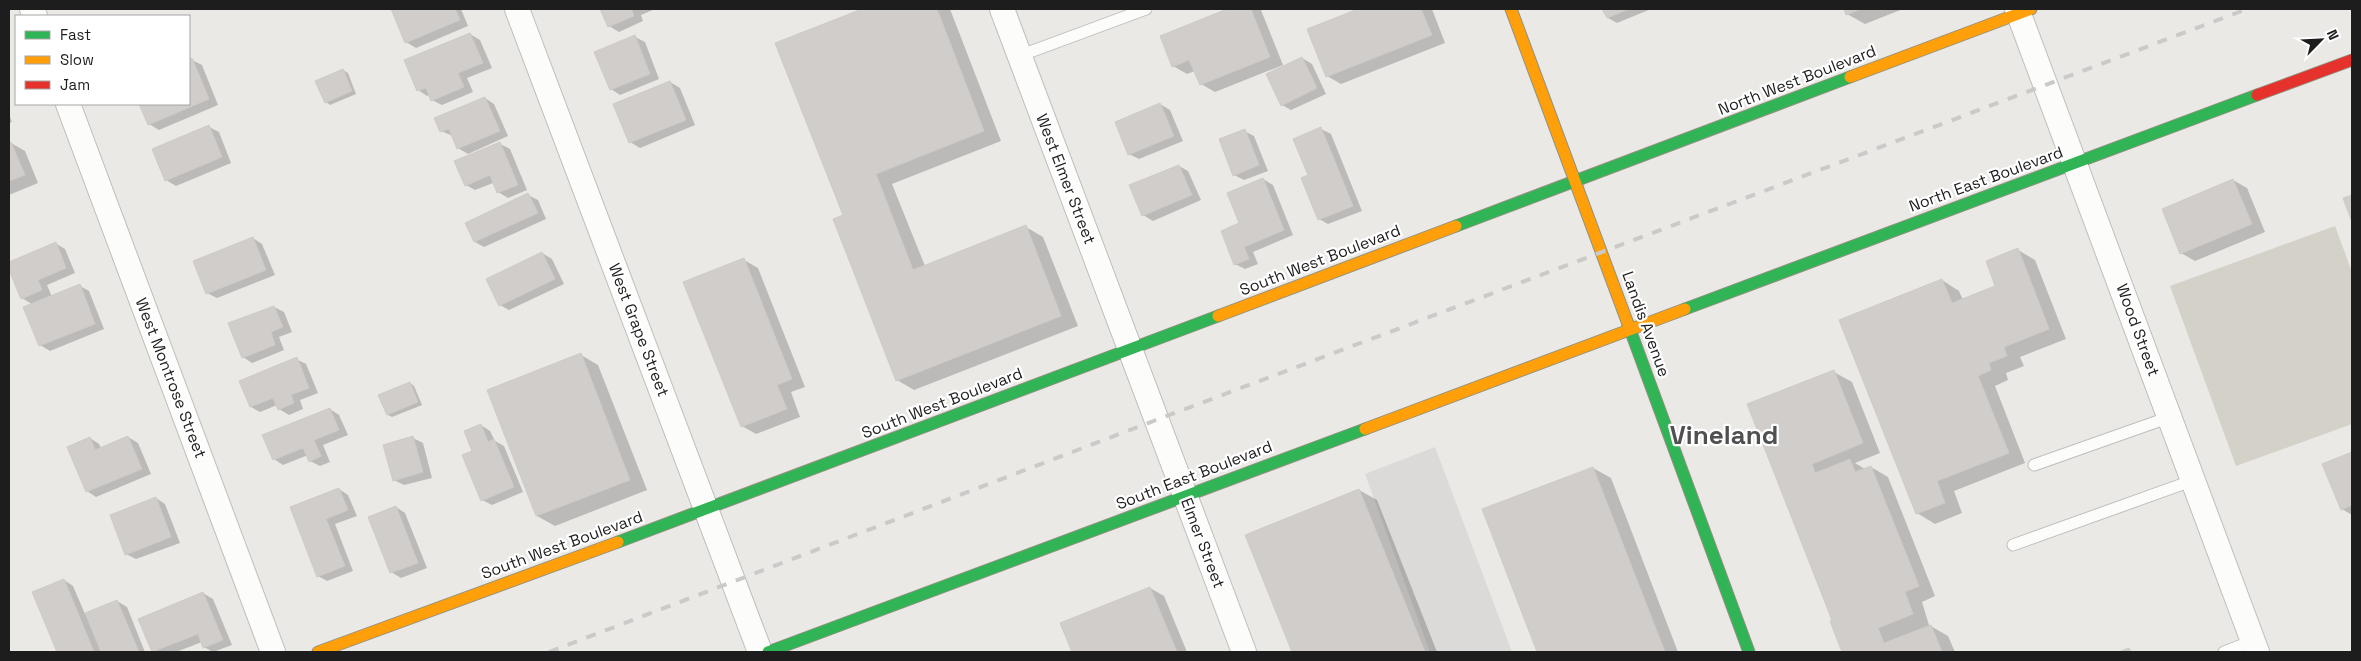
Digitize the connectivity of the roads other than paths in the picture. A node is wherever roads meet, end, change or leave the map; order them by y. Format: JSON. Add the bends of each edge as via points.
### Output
{"nodes":[{"id":1,"x":517,"y":9,"type":"edge"},
{"id":2,"x":1002,"y":9,"type":"edge"},
{"id":3,"x":1146,"y":9,"type":"edge"},
{"id":4,"x":1511,"y":9,"type":"edge"},
{"id":5,"x":2022,"y":10,"type":"edge"},
{"id":6,"x":1019,"y":56,"type":"junction"},
{"id":7,"x":2352,"y":60,"type":"edge"},
{"id":8,"x":68,"y":105,"type":"edge"},
{"id":9,"x":2075,"y":163,"type":"junction"},
{"id":10,"x":1575,"y":181,"type":"junction"},
{"id":11,"x":1631,"y":329,"type":"junction"},
{"id":12,"x":1130,"y":350,"type":"junction"},
{"id":13,"x":2170,"y":417,"type":"junction"},
{"id":14,"x":2034,"y":465,"type":"dead end"},
{"id":15,"x":2194,"y":480,"type":"junction"},
{"id":16,"x":1185,"y":496,"type":"junction"},
{"id":17,"x":707,"y":509,"type":"junction"},
{"id":18,"x":2013,"y":545,"type":"dead end"},
{"id":19,"x":2255,"y":647,"type":"edge"},
{"id":20,"x":273,"y":652,"type":"edge"},
{"id":21,"x":318,"y":652,"type":"edge"},
{"id":22,"x":760,"y":652,"type":"edge"},
{"id":23,"x":768,"y":652,"type":"edge"},
{"id":24,"x":1244,"y":652,"type":"edge"},
{"id":25,"x":1749,"y":652,"type":"edge"},
{"id":26,"x":2224,"y":652,"type":"edge"}],
"edges":[{"from":1,"to":17,"type":"street","name":"West Grape Street"},
{"from":2,"to":6,"type":"street","name":"West Elmer Street"},
{"from":3,"to":6,"type":"lane"},
{"from":4,"to":10,"type":"main road","name":"Landis Avenue"},
{"from":5,"to":9,"type":"street","name":"Wood Street"},
{"from":5,"to":10,"type":"main road","name":"North West Boulevard"},
{"from":6,"to":12,"type":"street","name":"West Elmer Street"},
{"from":7,"to":9,"type":"main road","name":"North East Boulevard"},
{"from":8,"to":20,"type":"street","name":"West Montrose Street"},
{"from":9,"to":11,"type":"main road","name":"North East Boulevard"},
{"from":9,"to":13,"type":"street","name":"Wood Street"},
{"from":10,"to":11,"type":"main road","name":"Landis Avenue"},
{"from":10,"to":12,"type":"main road","name":"South West Boulevard"},
{"from":11,"to":16,"type":"main road","name":"South East Boulevard"},
{"from":11,"to":25,"type":"main road","name":"Landis Avenue"},
{"from":12,"to":16,"type":"street","name":"Elmer Street"},
{"from":12,"to":17,"type":"main road","name":"South West Boulevard"},
{"from":13,"to":14,"type":"lane"},
{"from":13,"to":15,"type":"street","name":"Wood Street"},
{"from":15,"to":18,"type":"lane"},
{"from":15,"to":19,"type":"street","name":"Wood Street"},
{"from":16,"to":23,"type":"main road","name":"South East Boulevard"},
{"from":16,"to":24,"type":"street","name":"Elmer Street"},
{"from":17,"to":21,"type":"main road","name":"South West Boulevard"},
{"from":17,"to":22,"type":"street","name":"West Grape Street"},
{"from":19,"to":26,"type":"lane"}]}
